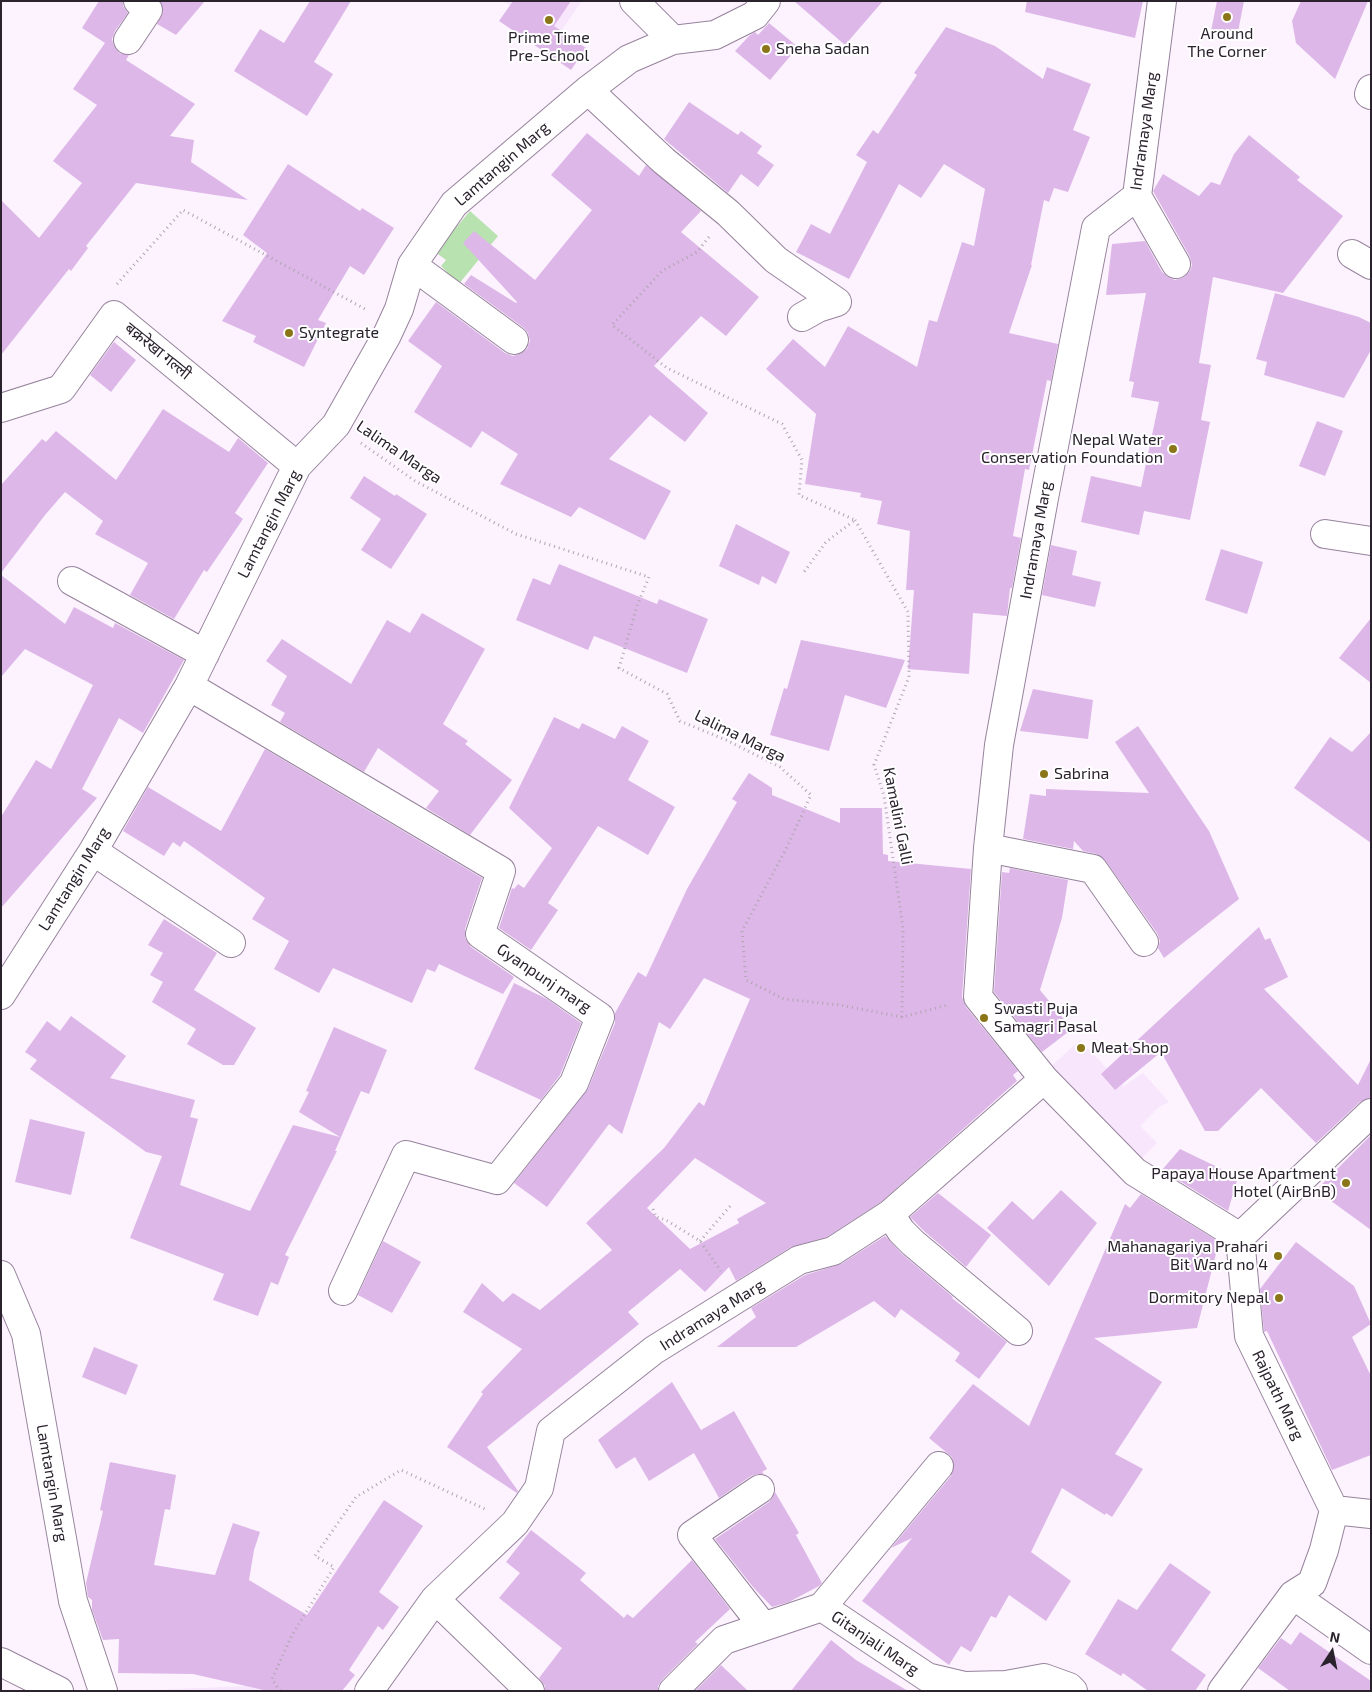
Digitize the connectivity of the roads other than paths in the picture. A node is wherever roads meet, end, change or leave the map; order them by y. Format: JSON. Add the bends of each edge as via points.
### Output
{"nodes":[{"id":1,"x":138,"y":1,"type":"edge"},
{"id":2,"x":634,"y":1,"type":"edge"},
{"id":3,"x":766,"y":1,"type":"edge"},
{"id":4,"x":1162,"y":1,"type":"edge"},
{"id":5,"x":128,"y":40,"type":"dead end"},
{"id":6,"x":673,"y":40,"type":"junction"},
{"id":7,"x":1371,"y":89,"type":"edge"},
{"id":8,"x":588,"y":90,"type":"junction"},
{"id":9,"x":1371,"y":95,"type":"edge"},
{"id":10,"x":1137,"y":196,"type":"junction"},
{"id":11,"x":1176,"y":264,"type":"dead end"},
{"id":12,"x":412,"y":265,"type":"junction"},
{"id":13,"x":802,"y":317,"type":"dead end"},
{"id":14,"x":514,"y":340,"type":"dead end"},
{"id":15,"x":1,"y":408,"type":"edge"},
{"id":16,"x":297,"y":466,"type":"junction"},
{"id":17,"x":1325,"y":534,"type":"dead end"},
{"id":18,"x":1371,"y":541,"type":"edge"},
{"id":19,"x":72,"y":582,"type":"dead end"},
{"id":20,"x":205,"y":654,"type":"junction"},
{"id":21,"x":189,"y":686,"type":"junction"},
{"id":22,"x":988,"y":848,"type":"junction"},
{"id":23,"x":93,"y":851,"type":"junction"},
{"id":24,"x":1144,"y":942,"type":"dead end"},
{"id":25,"x":230,"y":943,"type":"dead end"},
{"id":26,"x":1,"y":995,"type":"edge"},
{"id":27,"x":1044,"y":1079,"type":"junction"},
{"id":28,"x":1371,"y":1113,"type":"edge"},
{"id":29,"x":890,"y":1214,"type":"junction"},
{"id":30,"x":1240,"y":1237,"type":"junction"},
{"id":31,"x":1,"y":1275,"type":"edge"},
{"id":32,"x":343,"y":1291,"type":"dead end"},
{"id":33,"x":1018,"y":1331,"type":"dead end"},
{"id":34,"x":940,"y":1466,"type":"dead end"},
{"id":35,"x":760,"y":1489,"type":"dead end"},
{"id":36,"x":1334,"y":1510,"type":"junction"},
{"id":37,"x":1371,"y":1514,"type":"edge"},
{"id":38,"x":1293,"y":1594,"type":"junction"},
{"id":39,"x":435,"y":1599,"type":"junction"},
{"id":40,"x":822,"y":1607,"type":"junction"},
{"id":41,"x":763,"y":1626,"type":"junction"},
{"id":42,"x":1371,"y":1650,"type":"edge"},
{"id":43,"x":1,"y":1662,"type":"edge"},
{"id":44,"x":59,"y":1691,"type":"edge"},
{"id":45,"x":103,"y":1691,"type":"edge"},
{"id":46,"x":370,"y":1691,"type":"edge"},
{"id":47,"x":530,"y":1691,"type":"edge"},
{"id":48,"x":673,"y":1691,"type":"edge"},
{"id":49,"x":1073,"y":1691,"type":"edge"},
{"id":50,"x":1222,"y":1691,"type":"edge"}],
"edges":[{"from":1,"to":5,"type":"street","via":[[148,10]]},
{"from":2,"to":6,"type":"street"},
{"from":3,"to":6,"type":"street","name":"Lamtangin Marg","via":[[755,15],[715,35]]},
{"from":4,"to":10,"type":"street","name":"Indramaya Marg"},
{"from":6,"to":8,"type":"street","name":"Lamtangin Marg","via":[[629,59]]},
{"from":7,"to":9,"type":"street"},
{"from":8,"to":12,"type":"street","name":"Lamtangin Marg","via":[[454,204]]},
{"from":8,"to":13,"type":"street","via":[[664,161],[728,213],[776,260],[837,302]]},
{"from":10,"to":11,"type":"street"},
{"from":10,"to":22,"type":"street","name":"Indramaya Marg","via":[[1096,228],[999,745]]},
{"from":12,"to":14,"type":"street"},
{"from":12,"to":16,"type":"street","name":"Lamtangin Marg","via":[[399,309],[371,366],[336,425]]},
{"from":15,"to":16,"type":"street","name":"बक्ररेखा गल्ली","via":[[60,389],[114,315]]},
{"from":16,"to":20,"type":"street","name":"Lamtangin Marg"},
{"from":17,"to":18,"type":"street"},
{"from":19,"to":20,"type":"street"},
{"from":20,"to":21,"type":"street","name":"Lamtangin Marg"},
{"from":21,"to":23,"type":"street","name":"Lamtangin Marg"},
{"from":21,"to":32,"type":"street","name":"Gyanpunj marg","via":[[501,871],[480,934],[600,1017],[574,1083],[497,1180],[406,1155]]},
{"from":22,"to":24,"type":"street","via":[[1093,869]]},
{"from":22,"to":27,"type":"street","name":"Indramaya Marg","via":[[978,997]]},
{"from":23,"to":25,"type":"street"},
{"from":23,"to":26,"type":"street","name":"Lamtangin Marg"},
{"from":27,"to":29,"type":"street","name":"Indramaya Marg"},
{"from":27,"to":30,"type":"street","via":[[1135,1172]]},
{"from":28,"to":30,"type":"street"},
{"from":29,"to":33,"type":"street","via":[[913,1243]]},
{"from":29,"to":39,"type":"street","name":"Indramaya Marg","via":[[833,1251],[799,1260],[654,1350],[551,1431],[539,1488],[515,1523]]},
{"from":30,"to":36,"type":"street","name":"Rajpath Marg","via":[[1249,1336]]},
{"from":31,"to":45,"type":"street","name":"Lamtangin Marg","via":[[26,1334],[73,1601]]},
{"from":34,"to":40,"type":"street","name":"Gitanjali Marg"},
{"from":35,"to":41,"type":"street","via":[[692,1535]]},
{"from":36,"to":37,"type":"street"},
{"from":36,"to":38,"type":"street","via":[[1312,1583]]},
{"from":38,"to":42,"type":"street"},
{"from":38,"to":50,"type":"street"},
{"from":39,"to":46,"type":"street"},
{"from":39,"to":47,"type":"street"},
{"from":40,"to":41,"type":"street","name":"Gitanjali Marg"},
{"from":40,"to":49,"type":"street","name":"Gitanjali Marg","via":[[927,1677],[965,1686],[1006,1685],[1044,1678]]},
{"from":41,"to":48,"type":"street","name":"Gitanjali Marg","via":[[724,1640]]},
{"from":43,"to":44,"type":"street"}]}
